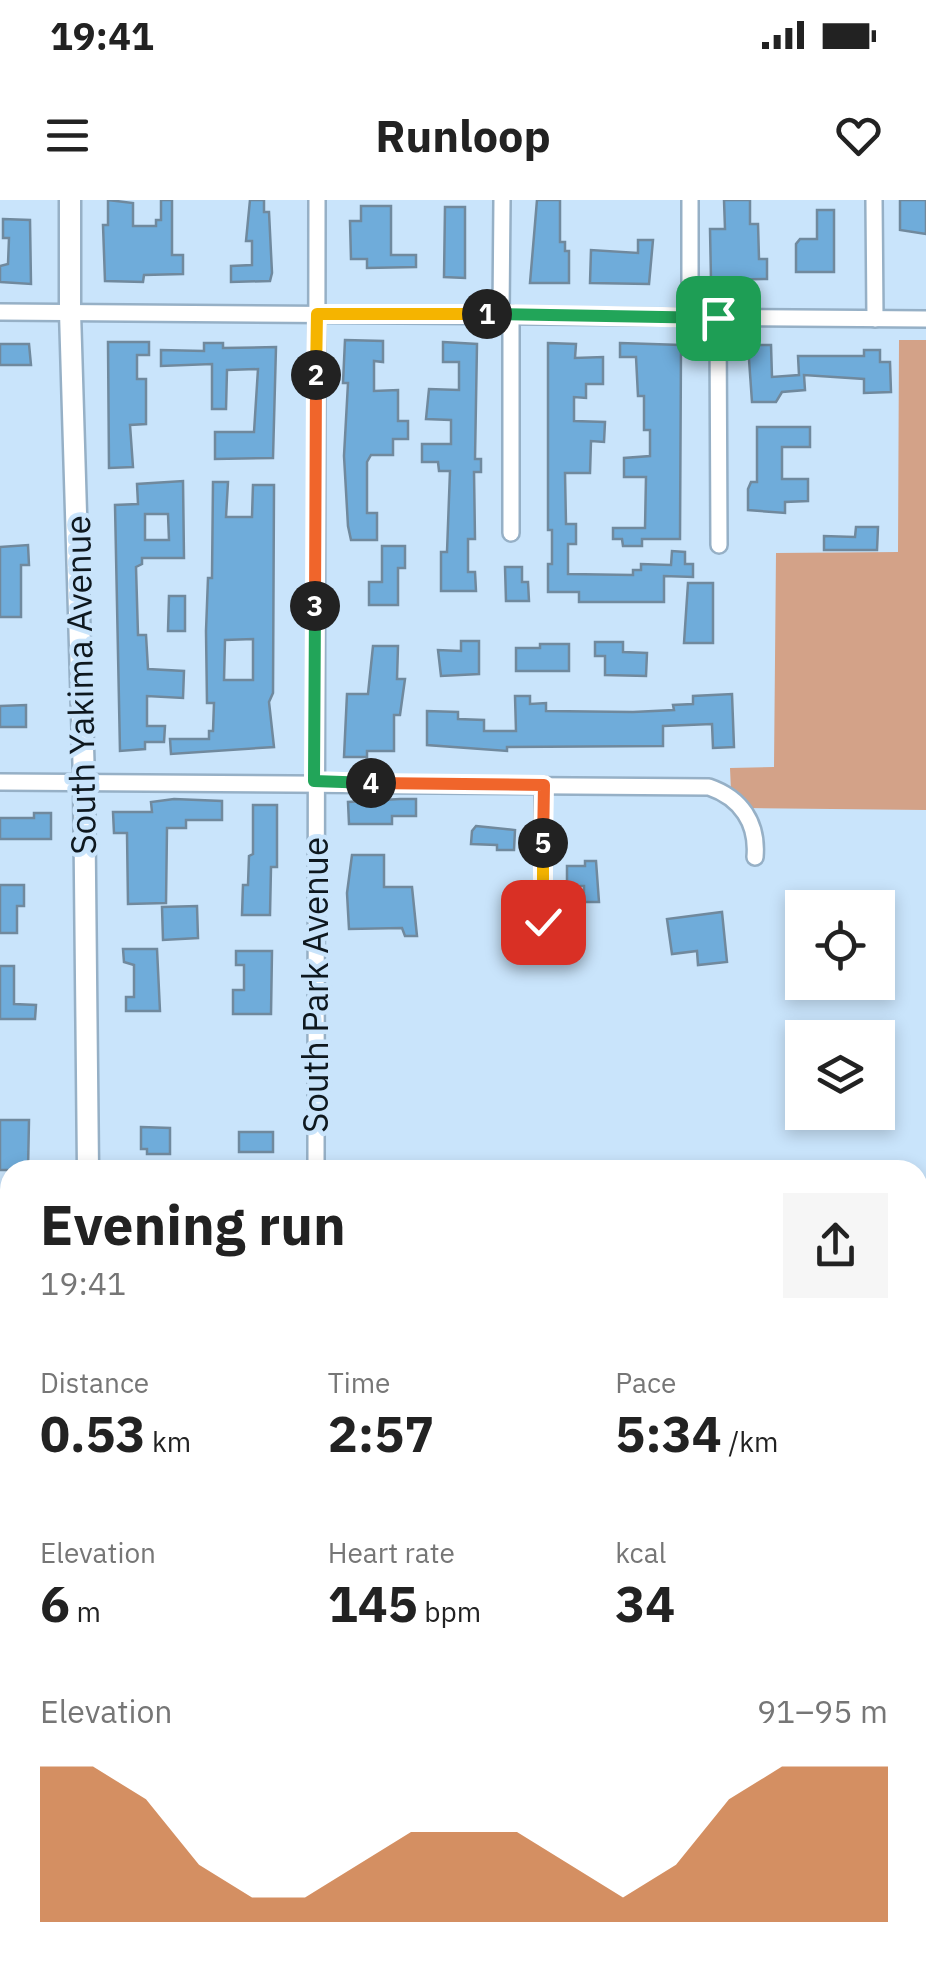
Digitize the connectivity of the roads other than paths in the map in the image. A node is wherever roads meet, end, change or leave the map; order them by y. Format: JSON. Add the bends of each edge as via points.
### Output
{"nodes":[{"id":1,"x":70,"y":200,"type":"edge"},
{"id":2,"x":318,"y":200,"type":"edge"},
{"id":3,"x":502,"y":200,"type":"edge"},
{"id":4,"x":690,"y":200,"type":"edge"},
{"id":5,"x":874,"y":200,"type":"edge"},
{"id":6,"x":0,"y":312,"type":"edge"},
{"id":7,"x":70,"y":312,"type":"junction"},
{"id":8,"x":317,"y":314,"type":"junction"},
{"id":9,"x":506,"y":314,"type":"junction"},
{"id":10,"x":690,"y":317,"type":"junction"},
{"id":11,"x":718,"y":318,"type":"junction"},
{"id":12,"x":874,"y":319,"type":"junction"},
{"id":13,"x":926,"y":320,"type":"edge"},
{"id":14,"x":510,"y":533,"type":"dead end"},
{"id":15,"x":718,"y":545,"type":"dead end"},
{"id":16,"x":84,"y":780,"type":"junction"},
{"id":17,"x":314,"y":781,"type":"junction"},
{"id":18,"x":0,"y":782,"type":"edge"},
{"id":19,"x":544,"y":785,"type":"junction"},
{"id":20,"x":755,"y":857,"type":"dead end"},
{"id":21,"x":543,"y":922,"type":"dead end"},
{"id":22,"x":88,"y":1160,"type":"edge"},
{"id":23,"x":316,"y":1160,"type":"edge"}],
"edges":[{"from":1,"to":7,"type":"main road","name":"South Yakima Avenue"},
{"from":2,"to":8,"type":"street","name":"South Park Avenue"},
{"from":3,"to":9,"type":"street"},
{"from":4,"to":10,"type":"street"},
{"from":5,"to":12,"type":"street"},
{"from":6,"to":7,"type":"street"},
{"from":7,"to":8,"type":"street"},
{"from":7,"to":16,"type":"main road","name":"South Yakima Avenue"},
{"from":8,"to":9,"type":"street"},
{"from":8,"to":17,"type":"street","name":"South Park Avenue"},
{"from":9,"to":10,"type":"street"},
{"from":9,"to":14,"type":"street"},
{"from":10,"to":11,"type":"street"},
{"from":11,"to":12,"type":"street"},
{"from":11,"to":15,"type":"street"},
{"from":12,"to":13,"type":"street"},
{"from":16,"to":17,"type":"street"},
{"from":16,"to":18,"type":"street"},
{"from":16,"to":22,"type":"main road","name":"South Yakima Avenue"},
{"from":17,"to":19,"type":"street"},
{"from":17,"to":23,"type":"street","name":"South Park Avenue"},
{"from":19,"to":20,"type":"street","via":[[710,787],[745,810],[755,832]]},
{"from":19,"to":21,"type":"street"}]}
